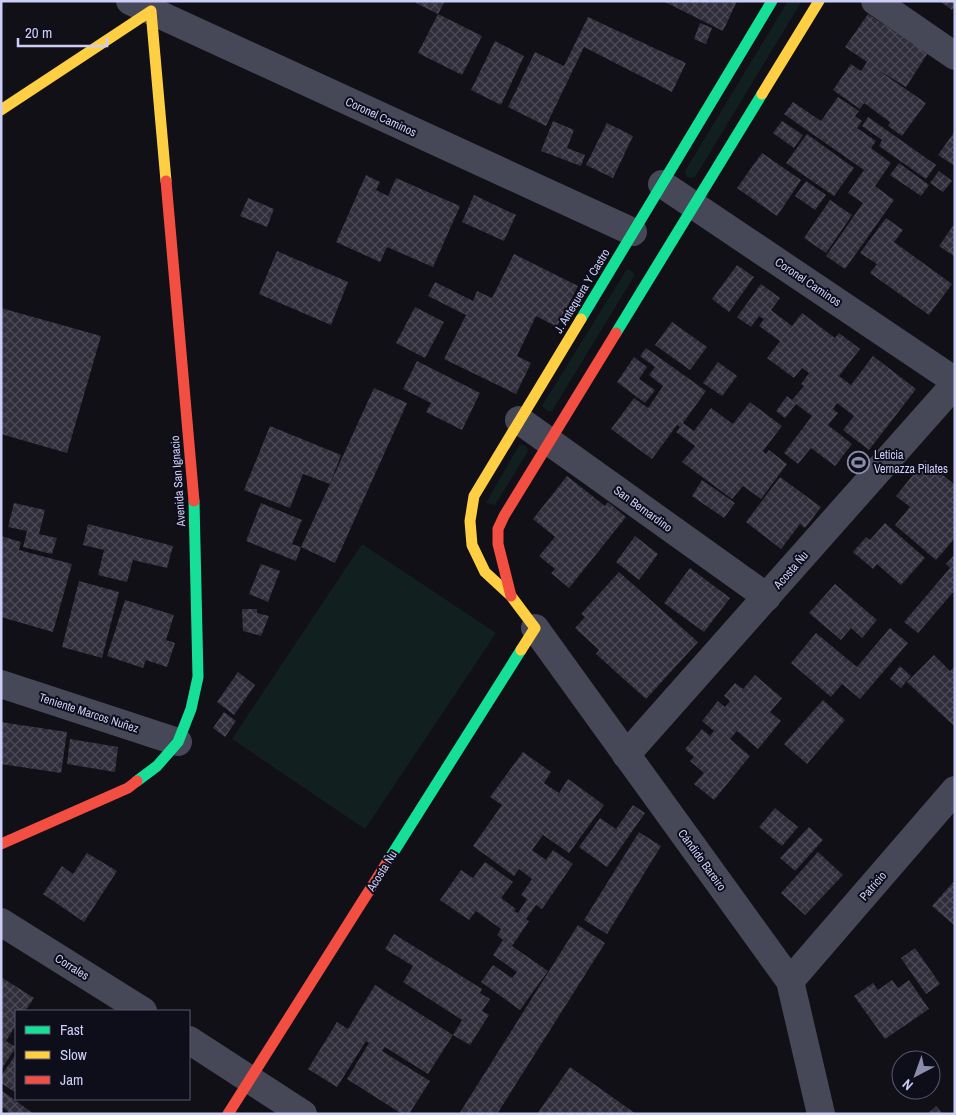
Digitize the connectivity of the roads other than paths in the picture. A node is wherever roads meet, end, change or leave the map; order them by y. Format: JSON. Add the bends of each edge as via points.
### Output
{"nodes":[{"id":1,"x":772,"y":1,"type":"edge"},
{"id":2,"x":819,"y":1,"type":"edge"},
{"id":3,"x":875,"y":1,"type":"edge"},
{"id":4,"x":137,"y":4,"type":"edge"},
{"id":5,"x":955,"y":56,"type":"edge"},
{"id":6,"x":1,"y":110,"type":"edge"},
{"id":7,"x":662,"y":184,"type":"junction"},
{"id":8,"x":695,"y":205,"type":"junction"},
{"id":9,"x":633,"y":232,"type":"junction"},
{"id":10,"x":955,"y":382,"type":"edge"},
{"id":11,"x":519,"y":420,"type":"junction"},
{"id":12,"x":550,"y":442,"type":"junction"},
{"id":13,"x":511,"y":596,"type":"junction"},
{"id":14,"x":767,"y":597,"type":"junction"},
{"id":15,"x":535,"y":628,"type":"junction"},
{"id":16,"x":1,"y":684,"type":"edge"},
{"id":17,"x":178,"y":742,"type":"junction"},
{"id":18,"x":626,"y":755,"type":"junction"},
{"id":19,"x":955,"y":790,"type":"edge"},
{"id":20,"x":1,"y":844,"type":"edge"},
{"id":21,"x":1,"y":922,"type":"edge"},
{"id":22,"x":790,"y":981,"type":"junction"},
{"id":23,"x":141,"y":1010,"type":"edge"},
{"id":24,"x":190,"y":1041,"type":"edge"},
{"id":25,"x":250,"y":1079,"type":"junction"},
{"id":26,"x":228,"y":1114,"type":"edge"},
{"id":27,"x":303,"y":1114,"type":"edge"},
{"id":28,"x":821,"y":1114,"type":"edge"}],
"edges":[{"from":1,"to":7,"type":"street","name":"J. Antequera Y Castro"},
{"from":2,"to":8,"type":"street","name":"J. Antequera Y Castro"},
{"from":3,"to":5,"type":"street"},
{"from":4,"to":6,"type":"street"},
{"from":4,"to":9,"type":"street","name":"Coronel Caminos"},
{"from":4,"to":17,"type":"street","name":"Avenida San Ignacio","via":[[195,514],[198,678],[191,709]]},
{"from":7,"to":8,"type":"street","name":"Coronel Caminos"},
{"from":7,"to":9,"type":"street","name":"J. Antequera Y Castro"},
{"from":8,"to":10,"type":"street","name":"Coronel Caminos"},
{"from":8,"to":12,"type":"street","name":"J. Antequera Y Castro"},
{"from":9,"to":11,"type":"street","name":"J. Antequera Y Castro"},
{"from":10,"to":14,"type":"street","name":"Acosta Ñu"},
{"from":11,"to":12,"type":"street","name":"San Bernardino"},
{"from":11,"to":13,"type":"street","name":"J. Antequera Y Castro","via":[[474,496],[470,521],[472,545],[485,572]]},
{"from":12,"to":13,"type":"street","name":"J. Antequera Y Castro","via":[[498,529],[498,544]]},
{"from":12,"to":14,"type":"street","name":"San Bernardino"},
{"from":13,"to":15,"type":"street","name":"J. Antequera Y Castro"},
{"from":14,"to":18,"type":"street","name":"Acosta Ñu"},
{"from":15,"to":18,"type":"street","name":"Cándido Bareiro"},
{"from":15,"to":25,"type":"street","name":"Acosta Ñu"},
{"from":16,"to":17,"type":"street","name":"Teniente Marcos Nuñez"},
{"from":17,"to":20,"type":"street","name":"Avenida San Ignacio","via":[[157,766],[128,788]]},
{"from":18,"to":22,"type":"street","name":"Cándido Bareiro"},
{"from":19,"to":22,"type":"street","name":"Patricio"},
{"from":21,"to":23,"type":"street","name":"Corrales"},
{"from":22,"to":28,"type":"street","name":"Cándido Bareiro"},
{"from":24,"to":25,"type":"street"},
{"from":25,"to":26,"type":"street","name":"Acosta Ñu"},
{"from":25,"to":27,"type":"street"}]}
